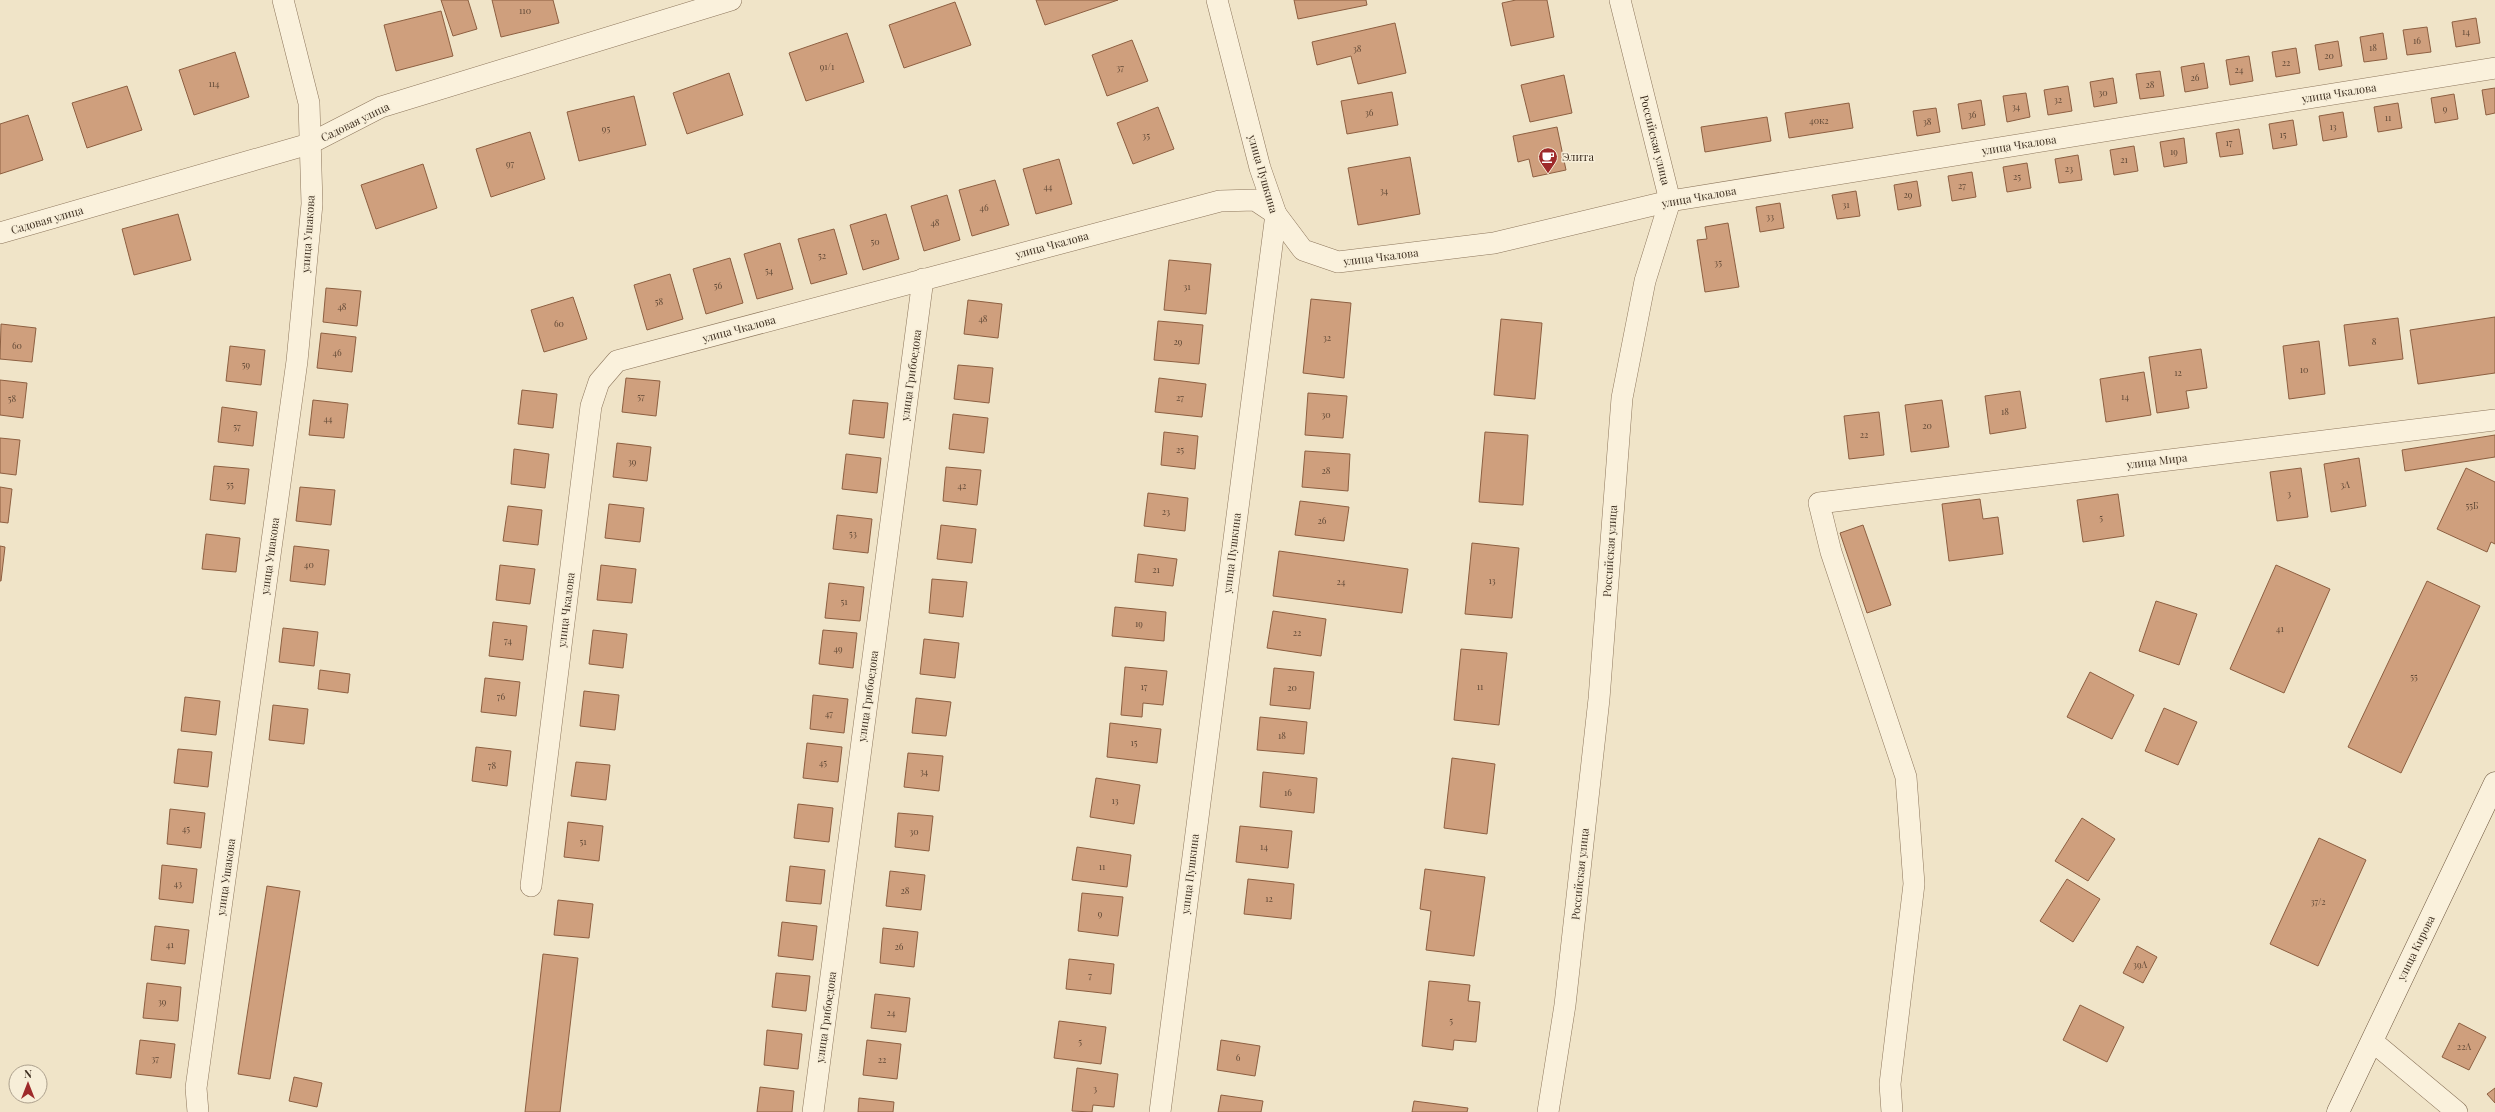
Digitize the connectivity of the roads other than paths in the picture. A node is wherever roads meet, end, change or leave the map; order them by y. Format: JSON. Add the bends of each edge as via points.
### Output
{"nodes":[{"id":1,"x":283,"y":0,"type":"edge"},
{"id":2,"x":731,"y":0,"type":"edge"},
{"id":3,"x":1217,"y":0,"type":"edge"},
{"id":4,"x":1620,"y":0,"type":"edge"},
{"id":5,"x":2495,"y":68,"type":"edge"},
{"id":6,"x":309,"y":144,"type":"junction"},
{"id":7,"x":1670,"y":202,"type":"junction"},
{"id":8,"x":1276,"y":214,"type":"junction"},
{"id":9,"x":0,"y":233,"type":"edge"},
{"id":10,"x":924,"y":279,"type":"junction"},
{"id":11,"x":2495,"y":420,"type":"edge"},
{"id":12,"x":2495,"y":783,"type":"edge"},
{"id":13,"x":531,"y":886,"type":"dead end"},
{"id":14,"x":2372,"y":1041,"type":"junction"},
{"id":15,"x":198,"y":1112,"type":"edge"},
{"id":16,"x":813,"y":1112,"type":"edge"},
{"id":17,"x":1160,"y":1112,"type":"edge"},
{"id":18,"x":1548,"y":1112,"type":"edge"},
{"id":19,"x":1892,"y":1112,"type":"edge"},
{"id":20,"x":2338,"y":1112,"type":"edge"},
{"id":21,"x":2458,"y":1112,"type":"edge"}],
"edges":[{"from":1,"to":6,"type":"street","name":"улица Ушакова","via":[[309,103]]},
{"from":2,"to":6,"type":"street","name":"Садовая улица","via":[[381,107]]},
{"from":3,"to":8,"type":"street","name":"улица Пушкина","via":[[1260,168]]},
{"from":4,"to":7,"type":"street","name":"Российская улица"},
{"from":5,"to":7,"type":"street","name":"улица Чкалова"},
{"from":6,"to":9,"type":"street","name":"Садовая улица"},
{"from":6,"to":15,"type":"street","name":"улица Ушакова","via":[[312,204],[297,361],[196,1088]]},
{"from":7,"to":8,"type":"street","name":"улица Чкалова","via":[[1494,244],[1338,262],[1303,250]]},
{"from":7,"to":18,"type":"street","name":"Российская улица","via":[[1645,282],[1622,398],[1599,700],[1565,1005]]},
{"from":8,"to":10,"type":"street","name":"улица Чкалова","via":[[1256,200],[1220,201]]},
{"from":8,"to":17,"type":"street","name":"улица Пушкина"},
{"from":10,"to":13,"type":"street","name":"улица Чкалова","via":[[617,361],[599,382],[591,406]]},
{"from":10,"to":16,"type":"street","name":"улица Грибоедова"},
{"from":11,"to":19,"type":"street","name":"улица Мира","via":[[1819,503],[1831,552],[1906,778],[1914,884],[1890,1084]]},
{"from":12,"to":14,"type":"main road","name":"улица Кирова"},
{"from":14,"to":20,"type":"main road","name":"улица Кирова"},
{"from":14,"to":21,"type":"street"}]}
